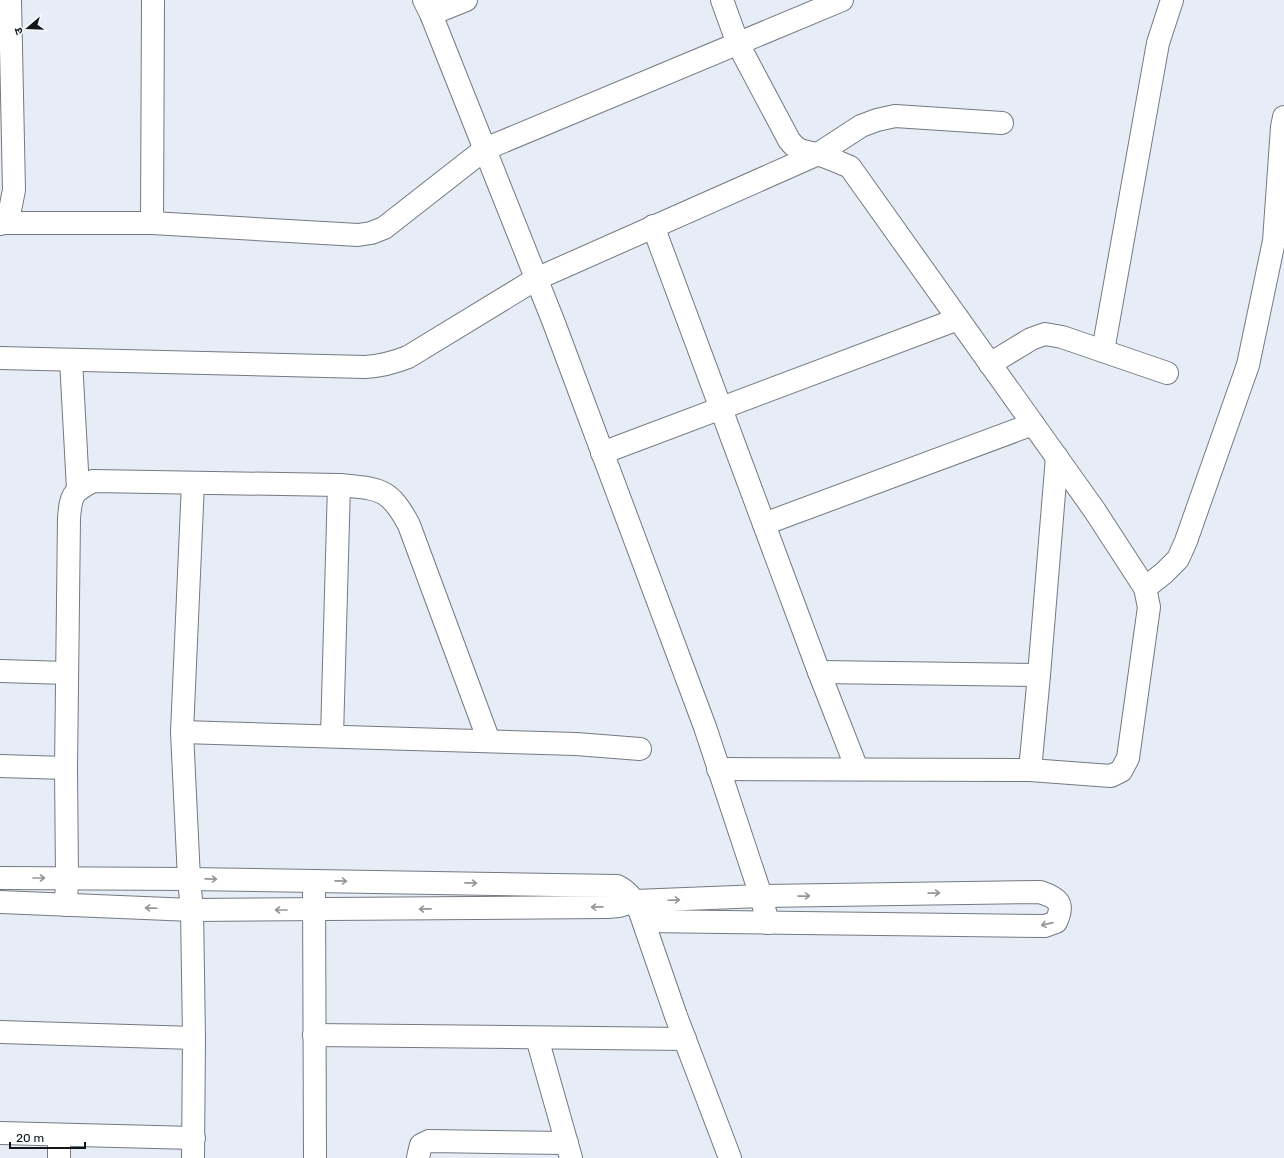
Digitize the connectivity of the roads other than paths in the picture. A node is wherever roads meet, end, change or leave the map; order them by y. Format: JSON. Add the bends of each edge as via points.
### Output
{"nodes":[{"id":1,"x":10,"y":0,"type":"edge"},
{"id":2,"x":153,"y":0,"type":"edge"},
{"id":3,"x":466,"y":0,"type":"edge"},
{"id":4,"x":722,"y":0,"type":"edge"},
{"id":5,"x":842,"y":0,"type":"edge"},
{"id":6,"x":1172,"y":0,"type":"edge"},
{"id":7,"x":428,"y":7,"type":"edge"},
{"id":8,"x":738,"y":44,"type":"junction"},
{"id":9,"x":1284,"y":117,"type":"edge"},
{"id":10,"x":1002,"y":123,"type":"dead end"},
{"id":11,"x":485,"y":149,"type":"junction"},
{"id":12,"x":818,"y":154,"type":"junction"},
{"id":13,"x":152,"y":223,"type":"junction"},
{"id":14,"x":2,"y":224,"type":"edge"},
{"id":15,"x":653,"y":226,"type":"junction"},
{"id":16,"x":536,"y":279,"type":"junction"},
{"id":17,"x":958,"y":319,"type":"junction"},
{"id":18,"x":1103,"y":351,"type":"junction"},
{"id":19,"x":0,"y":358,"type":"edge"},
{"id":20,"x":71,"y":360,"type":"junction"},
{"id":21,"x":990,"y":364,"type":"junction"},
{"id":22,"x":1167,"y":373,"type":"dead end"},
{"id":23,"x":721,"y":409,"type":"junction"},
{"id":24,"x":1033,"y":424,"type":"junction"},
{"id":25,"x":602,"y":453,"type":"junction"},
{"id":26,"x":1057,"y":457,"type":"junction"},
{"id":27,"x":193,"y":483,"type":"junction"},
{"id":28,"x":339,"y":485,"type":"junction"},
{"id":29,"x":78,"y":490,"type":"junction"},
{"id":30,"x":764,"y":524,"type":"junction"},
{"id":31,"x":1145,"y":588,"type":"junction"},
{"id":32,"x":0,"y":671,"type":"edge"},
{"id":33,"x":818,"y":672,"type":"junction"},
{"id":34,"x":67,"y":673,"type":"junction"},
{"id":35,"x":1039,"y":675,"type":"junction"},
{"id":36,"x":182,"y":732,"type":"junction"},
{"id":37,"x":332,"y":736,"type":"junction"},
{"id":38,"x":489,"y":741,"type":"junction"},
{"id":39,"x":640,"y":749,"type":"dead end"},
{"id":40,"x":0,"y":766,"type":"edge"},
{"id":41,"x":66,"y":768,"type":"junction"},
{"id":42,"x":718,"y":769,"type":"junction"},
{"id":43,"x":857,"y":769,"type":"junction"},
{"id":44,"x":1030,"y":770,"type":"junction"},
{"id":45,"x":0,"y":878,"type":"edge"},
{"id":46,"x":67,"y":878,"type":"junction"},
{"id":47,"x":189,"y":879,"type":"junction"},
{"id":48,"x":314,"y":881,"type":"junction"},
{"id":49,"x":761,"y":896,"type":"junction"},
{"id":50,"x":0,"y":902,"type":"edge"},
{"id":51,"x":66,"y":905,"type":"junction"},
{"id":52,"x":192,"y":910,"type":"junction"},
{"id":53,"x":315,"y":910,"type":"junction"},
{"id":54,"x":639,"y":911,"type":"junction"},
{"id":55,"x":768,"y":923,"type":"junction"},
{"id":56,"x":0,"y":1032,"type":"edge"},
{"id":57,"x":314,"y":1035,"type":"junction"},
{"id":58,"x":194,"y":1038,"type":"junction"},
{"id":59,"x":537,"y":1038,"type":"junction"},
{"id":60,"x":685,"y":1039,"type":"junction"},
{"id":61,"x":0,"y":1133,"type":"edge"},
{"id":62,"x":59,"y":1135,"type":"junction"},
{"id":63,"x":194,"y":1148,"type":"edge"},
{"id":64,"x":569,"y":1151,"type":"edge"},
{"id":65,"x":59,"y":1158,"type":"edge"},
{"id":66,"x":315,"y":1158,"type":"edge"},
{"id":67,"x":418,"y":1158,"type":"edge"},
{"id":68,"x":730,"y":1158,"type":"edge"}],
"edges":[{"from":1,"to":14,"type":"street","via":[[14,190],[10,210]]},
{"from":2,"to":13,"type":"street"},
{"from":3,"to":7,"type":"street"},
{"from":4,"to":8,"type":"street"},
{"from":5,"to":8,"type":"street"},
{"from":6,"to":18,"type":"street","via":[[1158,43]]},
{"from":7,"to":11,"type":"street"},
{"from":8,"to":11,"type":"street"},
{"from":8,"to":12,"type":"street","via":[[789,140],[803,152]]},
{"from":9,"to":31,"type":"street","via":[[1274,241],[1248,366],[1178,559]]},
{"from":10,"to":12,"type":"street","via":[[895,116],[861,126]]},
{"from":11,"to":13,"type":"street","via":[[384,228],[370,233],[358,235]]},
{"from":11,"to":16,"type":"street"},
{"from":12,"to":15,"type":"street"},
{"from":12,"to":17,"type":"street","via":[[850,167]]},
{"from":13,"to":14,"type":"street"},
{"from":15,"to":16,"type":"street"},
{"from":15,"to":23,"type":"street"},
{"from":16,"to":20,"type":"street","via":[[408,357],[382,366]]},
{"from":16,"to":25,"type":"street"},
{"from":17,"to":21,"type":"street"},
{"from":17,"to":23,"type":"street"},
{"from":18,"to":21,"type":"street","via":[[1045,334],[1031,339]]},
{"from":18,"to":22,"type":"street"},
{"from":19,"to":20,"type":"street"},
{"from":20,"to":29,"type":"street"},
{"from":21,"to":24,"type":"street"},
{"from":23,"to":25,"type":"street"},
{"from":23,"to":30,"type":"street"},
{"from":24,"to":26,"type":"street"},
{"from":24,"to":30,"type":"street"},
{"from":25,"to":42,"type":"street","via":[[705,727]]},
{"from":26,"to":31,"type":"street"},
{"from":26,"to":35,"type":"street"},
{"from":27,"to":28,"type":"street"},
{"from":27,"to":29,"type":"street","via":[[93,481]]},
{"from":27,"to":36,"type":"street"},
{"from":28,"to":37,"type":"street"},
{"from":28,"to":38,"type":"street","via":[[374,489],[388,495],[400,508],[409,525]]},
{"from":29,"to":34,"type":"street","via":[[71,500],[69,518]]},
{"from":30,"to":33,"type":"street"},
{"from":31,"to":44,"type":"street","via":[[1148,614],[1128,758],[1121,771],[1112,776]]},
{"from":32,"to":34,"type":"street"},
{"from":33,"to":35,"type":"street"},
{"from":33,"to":43,"type":"street"},
{"from":34,"to":41,"type":"street"},
{"from":35,"to":44,"type":"street"},
{"from":36,"to":37,"type":"street"},
{"from":36,"to":47,"type":"street"},
{"from":37,"to":38,"type":"street"},
{"from":38,"to":39,"type":"street"},
{"from":40,"to":41,"type":"street"},
{"from":41,"to":46,"type":"street"},
{"from":42,"to":43,"type":"street"},
{"from":42,"to":49,"type":"street"},
{"from":43,"to":44,"type":"street"},
{"from":45,"to":46,"type":"street","one_way":true},
{"from":46,"to":47,"type":"street"},
{"from":46,"to":51,"type":"street"},
{"from":47,"to":48,"type":"street","one_way":true},
{"from":47,"to":52,"type":"street"},
{"from":48,"to":53,"type":"street"},
{"from":48,"to":54,"type":"street","one_way":true,"via":[[617,886],[624,889]]},
{"from":54,"to":49,"type":"street","one_way":true},
{"from":49,"to":55,"type":"street"},
{"from":49,"to":55,"type":"street","one_way":true,"via":[[1040,892],[1054,897],[1060,905],[1060,914],[1056,922],[1045,926]]},
{"from":50,"to":51,"type":"street"},
{"from":52,"to":51,"type":"street","one_way":true},
{"from":53,"to":52,"type":"street","one_way":true},
{"from":52,"to":58,"type":"street"},
{"from":54,"to":53,"type":"street","one_way":true,"via":[[619,906]]},
{"from":53,"to":57,"type":"street"},
{"from":54,"to":55,"type":"street"},
{"from":54,"to":60,"type":"street"},
{"from":56,"to":58,"type":"street"},
{"from":57,"to":59,"type":"street"},
{"from":57,"to":66,"type":"street"},
{"from":58,"to":63,"type":"street"},
{"from":59,"to":60,"type":"street"},
{"from":59,"to":64,"type":"street"},
{"from":60,"to":68,"type":"street"},
{"from":61,"to":62,"type":"street"},
{"from":62,"to":63,"type":"street"},
{"from":62,"to":65,"type":"street"},
{"from":64,"to":67,"type":"street","via":[[429,1141],[421,1145]]}]}
